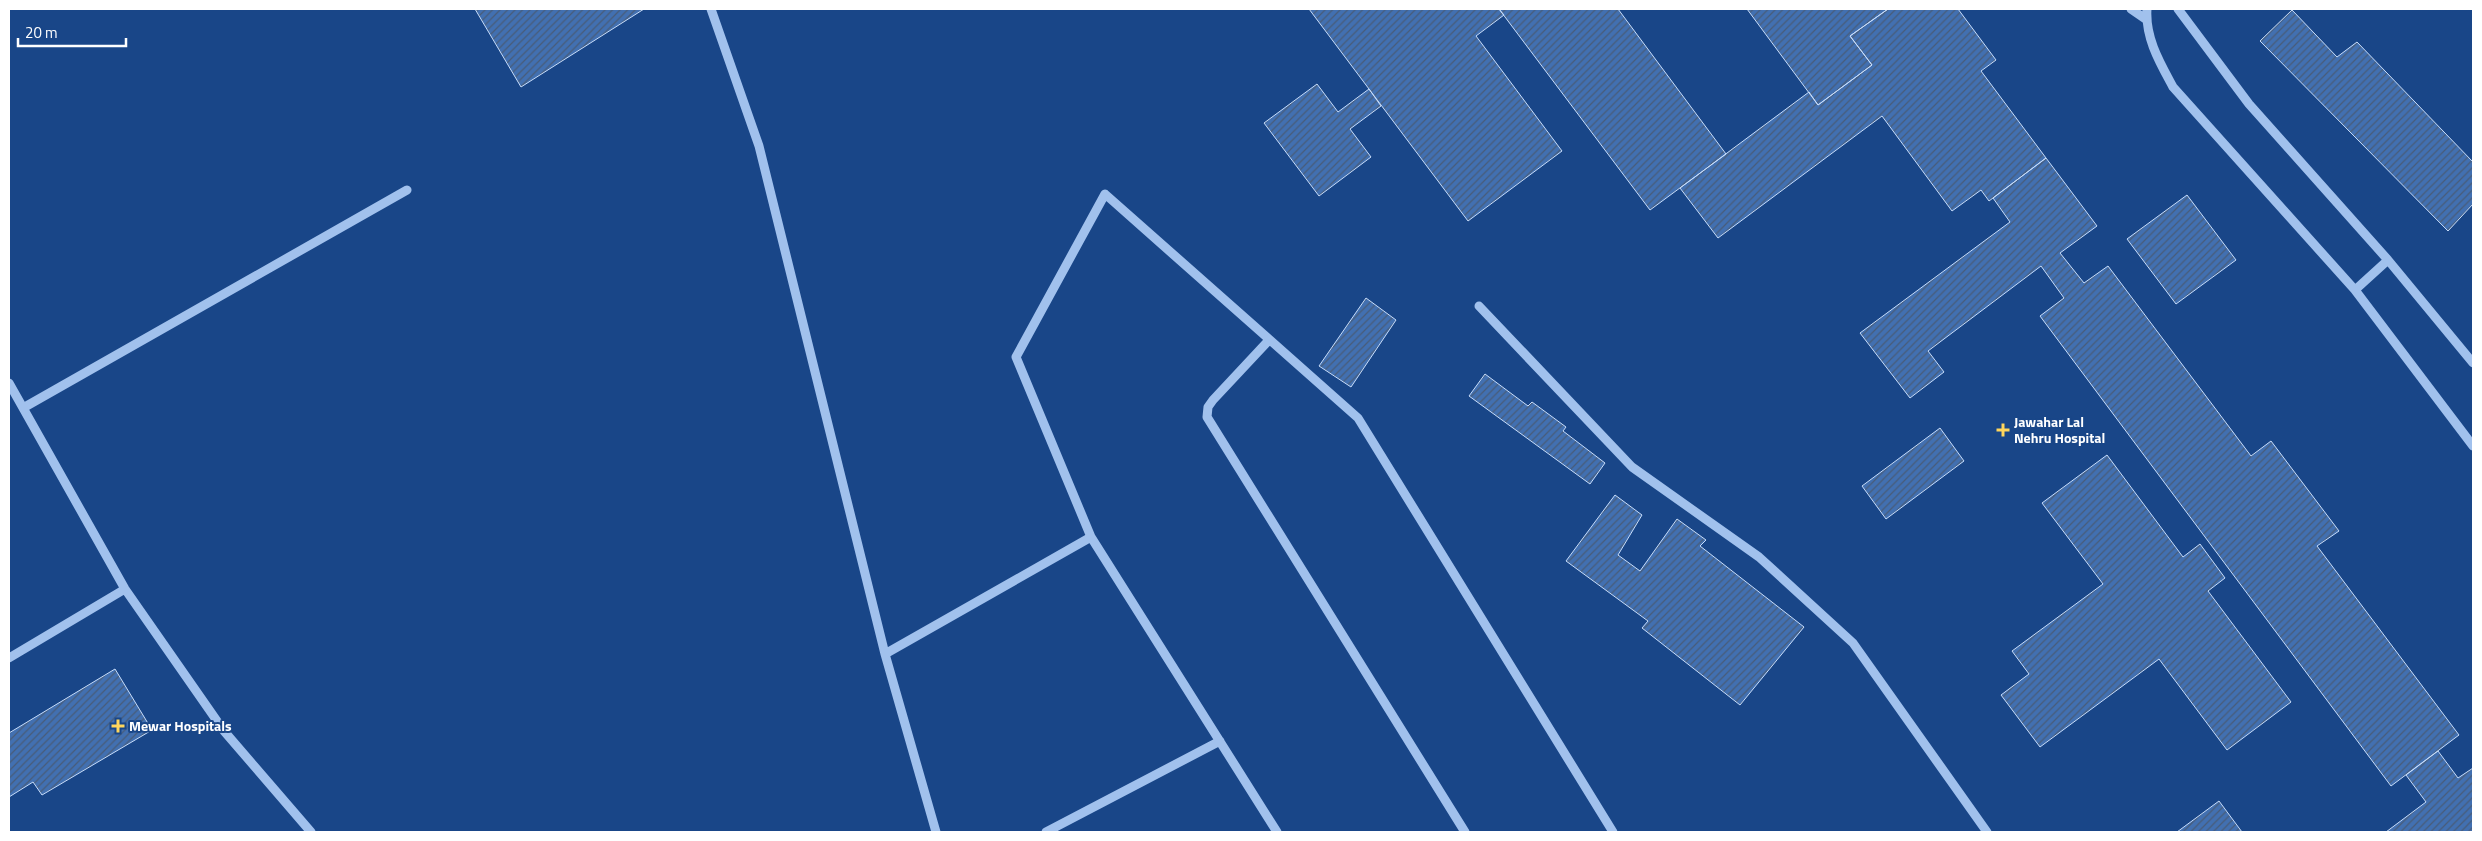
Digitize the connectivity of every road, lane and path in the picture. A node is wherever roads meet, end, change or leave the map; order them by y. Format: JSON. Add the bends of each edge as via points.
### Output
{"nodes":[{"id":1,"x":711,"y":9,"type":"edge"},
{"id":2,"x":2131,"y":9,"type":"edge"},
{"id":3,"x":2147,"y":9,"type":"edge"},
{"id":4,"x":2178,"y":9,"type":"edge"},
{"id":5,"x":2146,"y":20,"type":"junction"},
{"id":6,"x":406,"y":190,"type":"dead end"},
{"id":7,"x":2388,"y":260,"type":"junction"},
{"id":8,"x":2355,"y":290,"type":"junction"},
{"id":9,"x":1479,"y":306,"type":"dead end"},
{"id":10,"x":1269,"y":340,"type":"junction"},
{"id":11,"x":2473,"y":363,"type":"edge"},
{"id":12,"x":9,"y":383,"type":"edge"},
{"id":13,"x":23,"y":408,"type":"junction"},
{"id":14,"x":2473,"y":446,"type":"edge"},
{"id":15,"x":1091,"y":537,"type":"junction"},
{"id":16,"x":125,"y":588,"type":"junction"},
{"id":17,"x":885,"y":654,"type":"junction"},
{"id":18,"x":9,"y":658,"type":"edge"},
{"id":19,"x":1220,"y":741,"type":"junction"},
{"id":20,"x":311,"y":832,"type":"edge"},
{"id":21,"x":936,"y":832,"type":"edge"},
{"id":22,"x":1046,"y":832,"type":"edge"},
{"id":23,"x":1277,"y":832,"type":"edge"},
{"id":24,"x":1465,"y":832,"type":"edge"},
{"id":25,"x":1613,"y":832,"type":"edge"},
{"id":26,"x":1987,"y":832,"type":"edge"}],
"edges":[{"from":1,"to":17,"type":"street","via":[[759,146]]},
{"from":2,"to":5,"type":"street"},
{"from":3,"to":5,"type":"street"},
{"from":4,"to":7,"type":"street","via":[[2249,104]]},
{"from":5,"to":8,"type":"street","via":[[2156,56],[2174,88]]},
{"from":6,"to":13,"type":"street"},
{"from":7,"to":8,"type":"street"},
{"from":7,"to":11,"type":"street"},
{"from":8,"to":14,"type":"street"},
{"from":9,"to":26,"type":"street","via":[[1632,467],[1759,557],[1853,643]]},
{"from":10,"to":15,"type":"street","via":[[1105,194],[1016,357]]},
{"from":10,"to":24,"type":"street","via":[[1213,400],[1207,417]]},
{"from":10,"to":25,"type":"street","via":[[1358,418]]},
{"from":12,"to":13,"type":"street"},
{"from":13,"to":16,"type":"street"},
{"from":15,"to":17,"type":"street"},
{"from":15,"to":19,"type":"street"},
{"from":16,"to":18,"type":"street"},
{"from":16,"to":20,"type":"street","via":[[224,731]]},
{"from":17,"to":21,"type":"street"},
{"from":19,"to":22,"type":"street"},
{"from":19,"to":23,"type":"street"}]}
